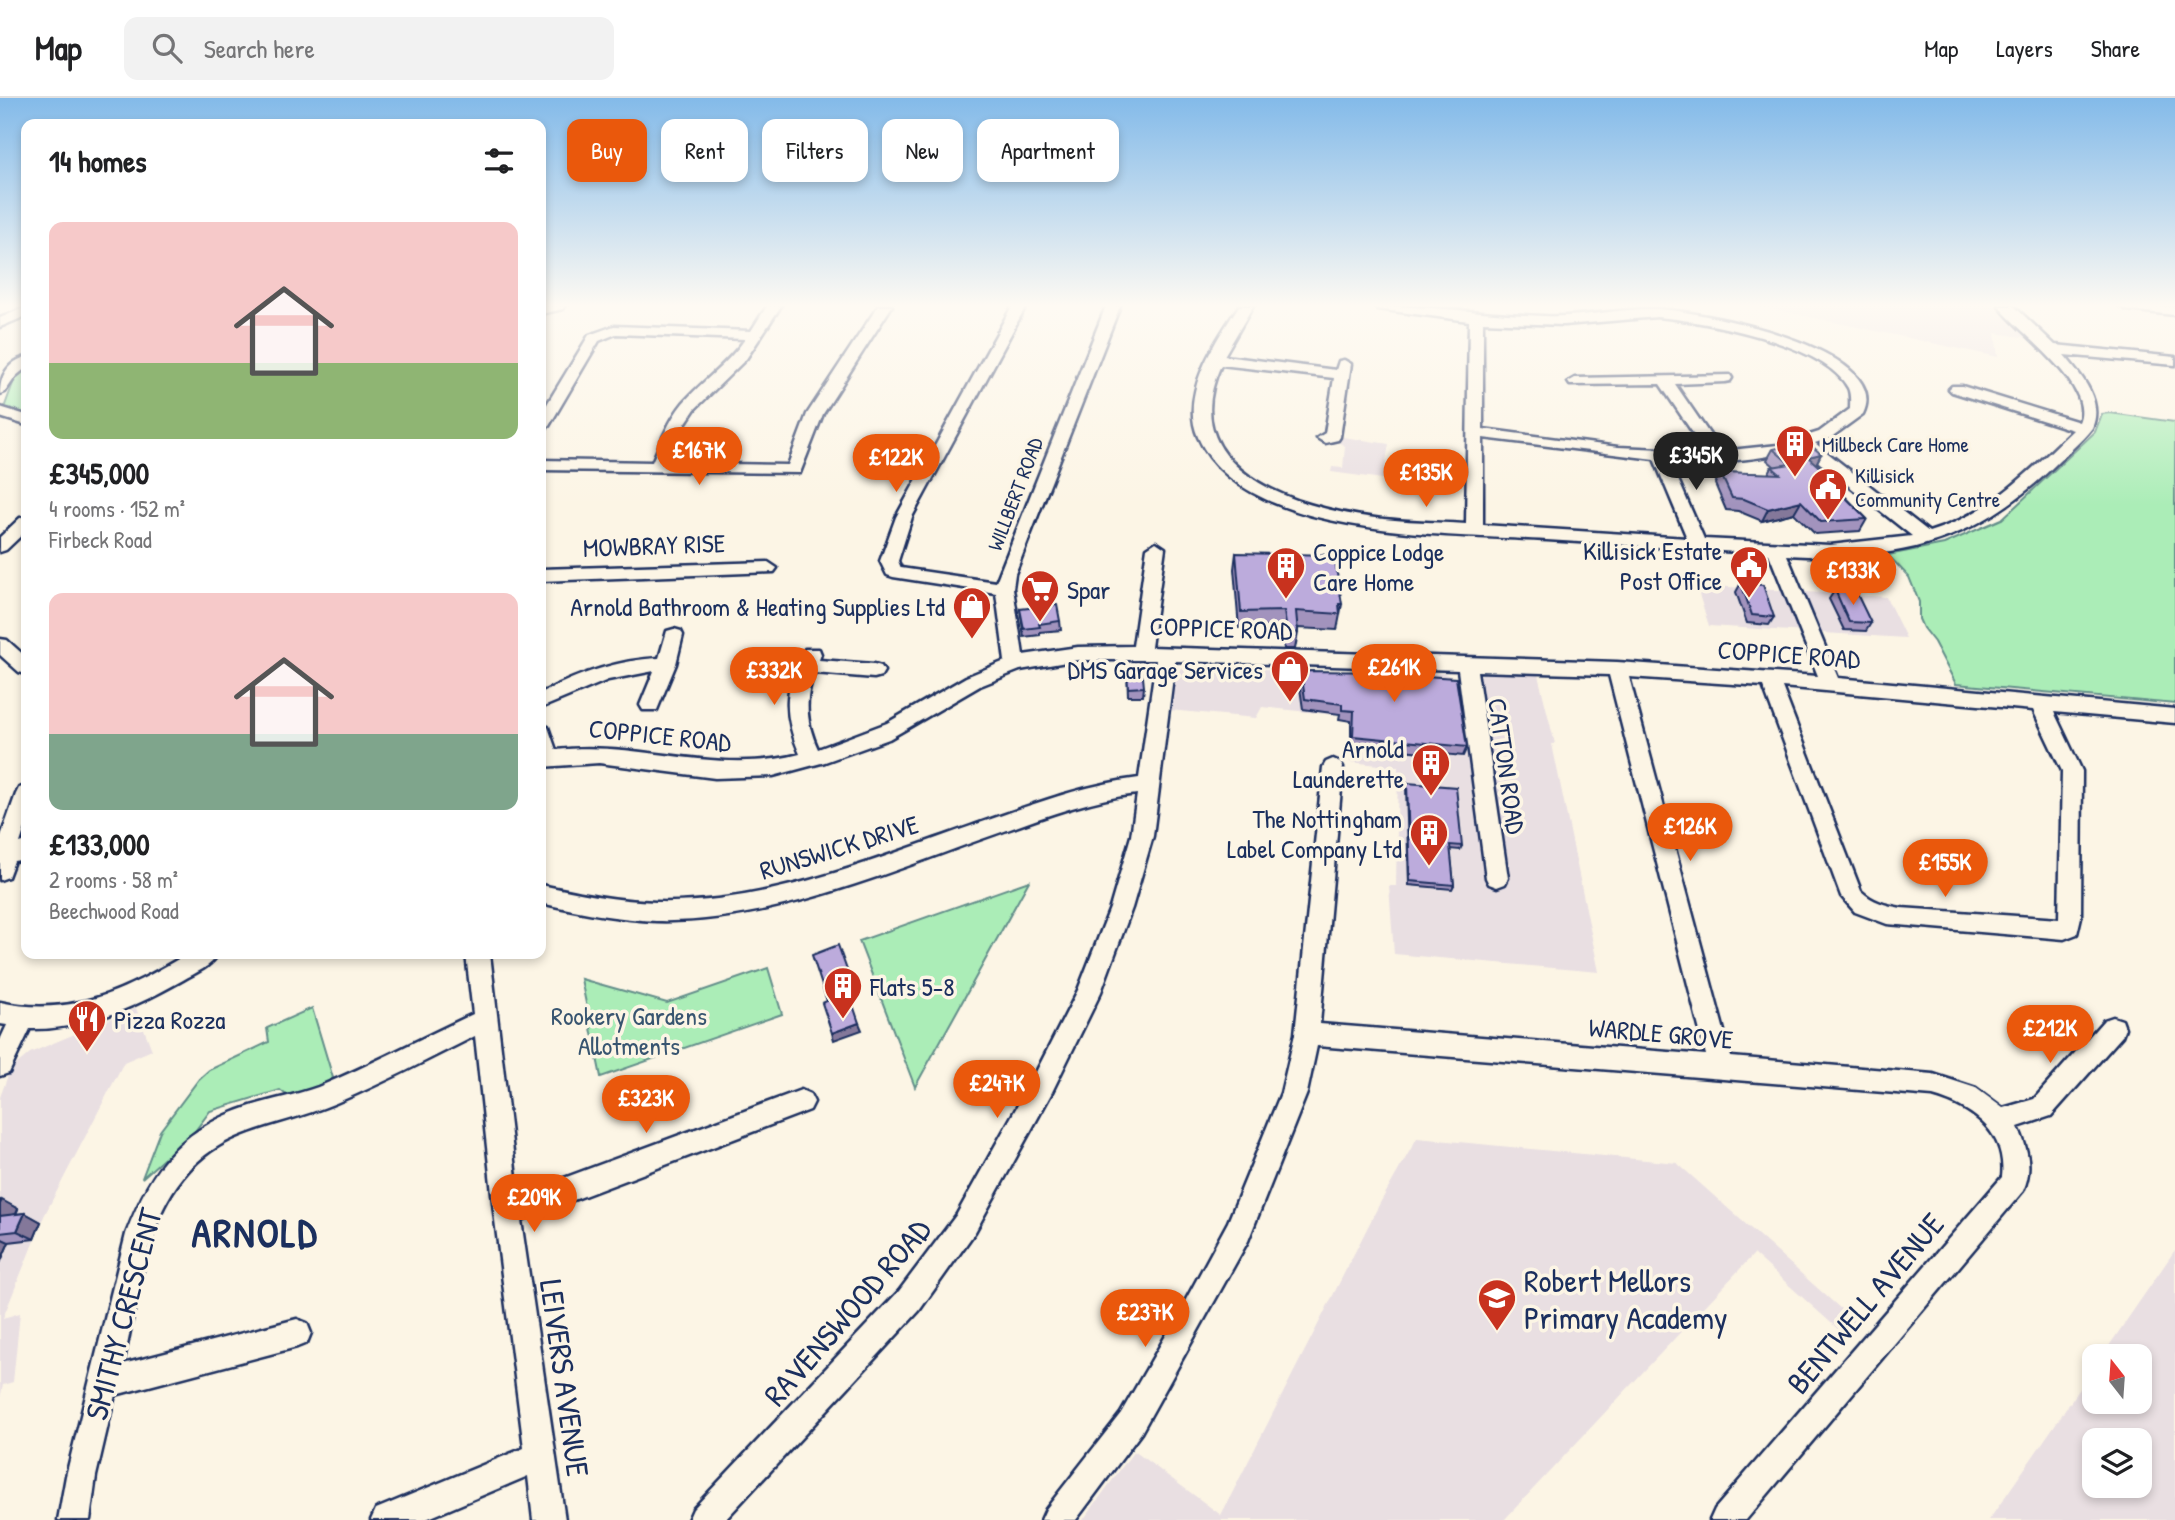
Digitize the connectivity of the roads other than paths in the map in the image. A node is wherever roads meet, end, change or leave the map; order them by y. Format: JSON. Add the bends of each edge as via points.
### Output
{"nodes":[{"id":1,"x":12,"y":372,"type":"edge"},
{"id":2,"x":572,"y":372,"type":"edge"},
{"id":3,"x":724,"y":372,"type":"edge"},
{"id":4,"x":842,"y":372,"type":"edge"},
{"id":5,"x":983,"y":372,"type":"edge"},
{"id":6,"x":1086,"y":372,"type":"edge"},
{"id":7,"x":1212,"y":372,"type":"edge"},
{"id":8,"x":1342,"y":372,"type":"edge"},
{"id":9,"x":1475,"y":372,"type":"edge"},
{"id":10,"x":1847,"y":372,"type":"edge"},
{"id":11,"x":2070,"y":372,"type":"edge"},
{"id":12,"x":1725,"y":378,"type":"dead end"},
{"id":13,"x":1665,"y":380,"type":"junction"},
{"id":14,"x":1575,"y":383,"type":"dead end"},
{"id":15,"x":1957,"y":388,"type":"dead end"},
{"id":16,"x":0,"y":390,"type":"edge"},
{"id":17,"x":0,"y":412,"type":"edge"},
{"id":18,"x":546,"y":413,"type":"edge"},
{"id":19,"x":21,"y":419,"type":"edge"},
{"id":20,"x":2084,"y":428,"type":"junction"},
{"id":21,"x":1473,"y":432,"type":"junction"},
{"id":22,"x":1325,"y":438,"type":"dead end"},
{"id":23,"x":1803,"y":442,"type":"junction"},
{"id":24,"x":1660,"y":455,"type":"junction"},
{"id":25,"x":1716,"y":456,"type":"junction"},
{"id":26,"x":546,"y":465,"type":"edge"},
{"id":27,"x":658,"y":468,"type":"junction"},
{"id":28,"x":21,"y":527,"type":"edge"},
{"id":29,"x":1474,"y":531,"type":"junction"},
{"id":30,"x":1926,"y":538,"type":"junction"},
{"id":31,"x":1698,"y":544,"type":"junction"},
{"id":32,"x":0,"y":546,"type":"edge"},
{"id":33,"x":1156,"y":548,"type":"dead end"},
{"id":34,"x":1776,"y":550,"type":"junction"},
{"id":35,"x":768,"y":568,"type":"dead end"},
{"id":36,"x":546,"y":575,"type":"edge"},
{"id":37,"x":1004,"y":588,"type":"junction"},
{"id":38,"x":674,"y":635,"type":"dead end"},
{"id":39,"x":0,"y":645,"type":"edge"},
{"id":40,"x":1153,"y":654,"type":"junction"},
{"id":41,"x":21,"y":663,"type":"edge"},
{"id":42,"x":1466,"y":663,"type":"junction"},
{"id":43,"x":667,"y":664,"type":"junction"},
{"id":44,"x":1015,"y":664,"type":"junction"},
{"id":45,"x":867,"y":667,"type":"dead end"},
{"id":46,"x":1617,"y":669,"type":"junction"},
{"id":47,"x":1770,"y":680,"type":"junction"},
{"id":48,"x":1830,"y":684,"type":"junction"},
{"id":49,"x":546,"y":699,"type":"edge"},
{"id":50,"x":2040,"y":704,"type":"junction"},
{"id":51,"x":650,"y":705,"type":"dead end"},
{"id":52,"x":2175,"y":716,"type":"edge"},
{"id":53,"x":811,"y":757,"type":"junction"},
{"id":54,"x":546,"y":758,"type":"edge"},
{"id":55,"x":1333,"y":766,"type":"dead end"},
{"id":56,"x":1148,"y":785,"type":"junction"},
{"id":57,"x":21,"y":814,"type":"edge"},
{"id":58,"x":10,"y":858,"type":"edge"},
{"id":59,"x":1497,"y":878,"type":"dead end"},
{"id":60,"x":546,"y":895,"type":"edge"},
{"id":61,"x":197,"y":959,"type":"edge"},
{"id":62,"x":479,"y":959,"type":"edge"},
{"id":63,"x":12,"y":1015,"type":"edge"},
{"id":64,"x":486,"y":1019,"type":"junction"},
{"id":65,"x":2113,"y":1028,"type":"dead end"},
{"id":66,"x":1307,"y":1034,"type":"junction"},
{"id":67,"x":0,"y":1065,"type":"edge"},
{"id":68,"x":1722,"y":1068,"type":"junction"},
{"id":69,"x":801,"y":1102,"type":"dead end"},
{"id":70,"x":1998,"y":1121,"type":"junction"},
{"id":71,"x":507,"y":1212,"type":"junction"},
{"id":72,"x":297,"y":1333,"type":"dead end"},
{"id":73,"x":103,"y":1384,"type":"junction"},
{"id":74,"x":540,"y":1456,"type":"junction"},
{"id":75,"x":74,"y":1520,"type":"edge"},
{"id":76,"x":387,"y":1520,"type":"edge"},
{"id":77,"x":549,"y":1520,"type":"edge"},
{"id":78,"x":704,"y":1520,"type":"edge"},
{"id":79,"x":1057,"y":1520,"type":"edge"},
{"id":80,"x":1726,"y":1520,"type":"edge"}],
"edges":[{"from":1,"to":16,"type":"street"},
{"from":2,"to":18,"type":"street"},
{"from":3,"to":27,"type":"street","via":[[688,406]]},
{"from":4,"to":27,"type":"street","via":[[815,414],[794,470]]},
{"from":5,"to":37,"type":"street","via":[[904,517],[889,561],[899,573]]},
{"from":6,"to":37,"type":"street","name":"WILLBERT ROAD","via":[[1029,512]]},
{"from":7,"to":29,"type":"street","via":[[1200,404],[1201,424],[1218,456],[1251,486],[1315,513],[1343,519]]},
{"from":8,"to":22,"type":"street","via":[[1332,438]]},
{"from":9,"to":21,"type":"street"},
{"from":10,"to":23,"type":"street","via":[[1861,395],[1858,411],[1842,425]]},
{"from":11,"to":20,"type":"street","via":[[2085,396],[2090,415]]},
{"from":12,"to":13,"type":"street"},
{"from":13,"to":14,"type":"street"},
{"from":13,"to":25,"type":"street"},
{"from":15,"to":20,"type":"street"},
{"from":17,"to":19,"type":"street"},
{"from":20,"to":30,"type":"street","via":[[1991,511]]},
{"from":21,"to":24,"type":"street"},
{"from":21,"to":29,"type":"street"},
{"from":23,"to":25,"type":"street"},
{"from":23,"to":30,"type":"street"},
{"from":24,"to":25,"type":"street"},
{"from":24,"to":31,"type":"street"},
{"from":26,"to":27,"type":"street"},
{"from":28,"to":32,"type":"street"},
{"from":29,"to":31,"type":"street"},
{"from":30,"to":34,"type":"street","via":[[1871,548]]},
{"from":31,"to":34,"type":"street"},
{"from":33,"to":40,"type":"street","name":"RAVENSWOOD ROAD"},
{"from":34,"to":48,"type":"street"},
{"from":35,"to":36,"type":"street","name":"MOWBRAY RISE"},
{"from":37,"to":44,"type":"street","name":"WILLBERT ROAD"},
{"from":38,"to":43,"type":"street"},
{"from":39,"to":41,"type":"street"},
{"from":40,"to":42,"type":"street","name":"COPPICE ROAD"},
{"from":40,"to":44,"type":"street","name":"COPPICE ROAD","via":[[1069,653]]},
{"from":40,"to":56,"type":"street","name":"RAVENSWOOD ROAD"},
{"from":42,"to":46,"type":"street","name":"COPPICE ROAD"},
{"from":42,"to":59,"type":"street","name":"CATTON ROAD"},
{"from":43,"to":49,"type":"street","via":[[615,669]]},
{"from":43,"to":51,"type":"street"},
{"from":44,"to":53,"type":"street","name":"COPPICE ROAD","via":[[980,677],[891,730]]},
{"from":45,"to":53,"type":"street","via":[[809,660],[794,711]]},
{"from":46,"to":47,"type":"street","name":"COPPICE ROAD"},
{"from":46,"to":68,"type":"street"},
{"from":47,"to":48,"type":"street","name":"COPPICE ROAD"},
{"from":47,"to":50,"type":"street","via":[[1852,896],[1860,904],[1879,914],[1901,917],[2064,929],[2069,927],[2070,917],[2072,771]]},
{"from":48,"to":50,"type":"street","name":"COPPICE ROAD"},
{"from":50,"to":52,"type":"street","name":"COPPICE ROAD"},
{"from":53,"to":54,"type":"street","name":"COPPICE ROAD","via":[[775,768],[717,771],[598,755]]},
{"from":55,"to":66,"type":"street"},
{"from":56,"to":60,"type":"street","name":"RUNSWICK DRIVE","via":[[1058,805],[798,892],[752,903],[682,911],[641,910]]},
{"from":56,"to":78,"type":"street","name":"RAVENSWOOD ROAD","via":[[1142,836],[1089,992],[966,1223],[873,1343]]},
{"from":57,"to":58,"type":"street"},
{"from":61,"to":63,"type":"street","via":[[92,1010],[49,1019]]},
{"from":62,"to":64,"type":"street","name":"LEIVERS AVENUE"},
{"from":63,"to":67,"type":"street"},
{"from":64,"to":71,"type":"street","name":"LEIVERS AVENUE"},
{"from":64,"to":73,"type":"street","name":"SMITHY CRESCENT","via":[[327,1095],[217,1131],[176,1164],[150,1201]]},
{"from":65,"to":70,"type":"street","via":[[2042,1108]]},
{"from":66,"to":68,"type":"street","name":"WARDLE GROVE"},
{"from":66,"to":79,"type":"street","via":[[1294,1093],[1238,1231],[1130,1423]]},
{"from":68,"to":70,"type":"street","name":"WARDLE GROVE","via":[[1933,1085],[1961,1092]]},
{"from":69,"to":71,"type":"street"},
{"from":70,"to":80,"type":"street","name":"BENTWELL AVENUE","via":[[2018,1157],[2014,1182]]},
{"from":71,"to":74,"type":"street","name":"LEIVERS AVENUE"},
{"from":72,"to":73,"type":"street"},
{"from":73,"to":75,"type":"street","name":"SMITHY CRESCENT"},
{"from":74,"to":76,"type":"street"},
{"from":74,"to":77,"type":"street","name":"LEIVERS AVENUE"}]}
